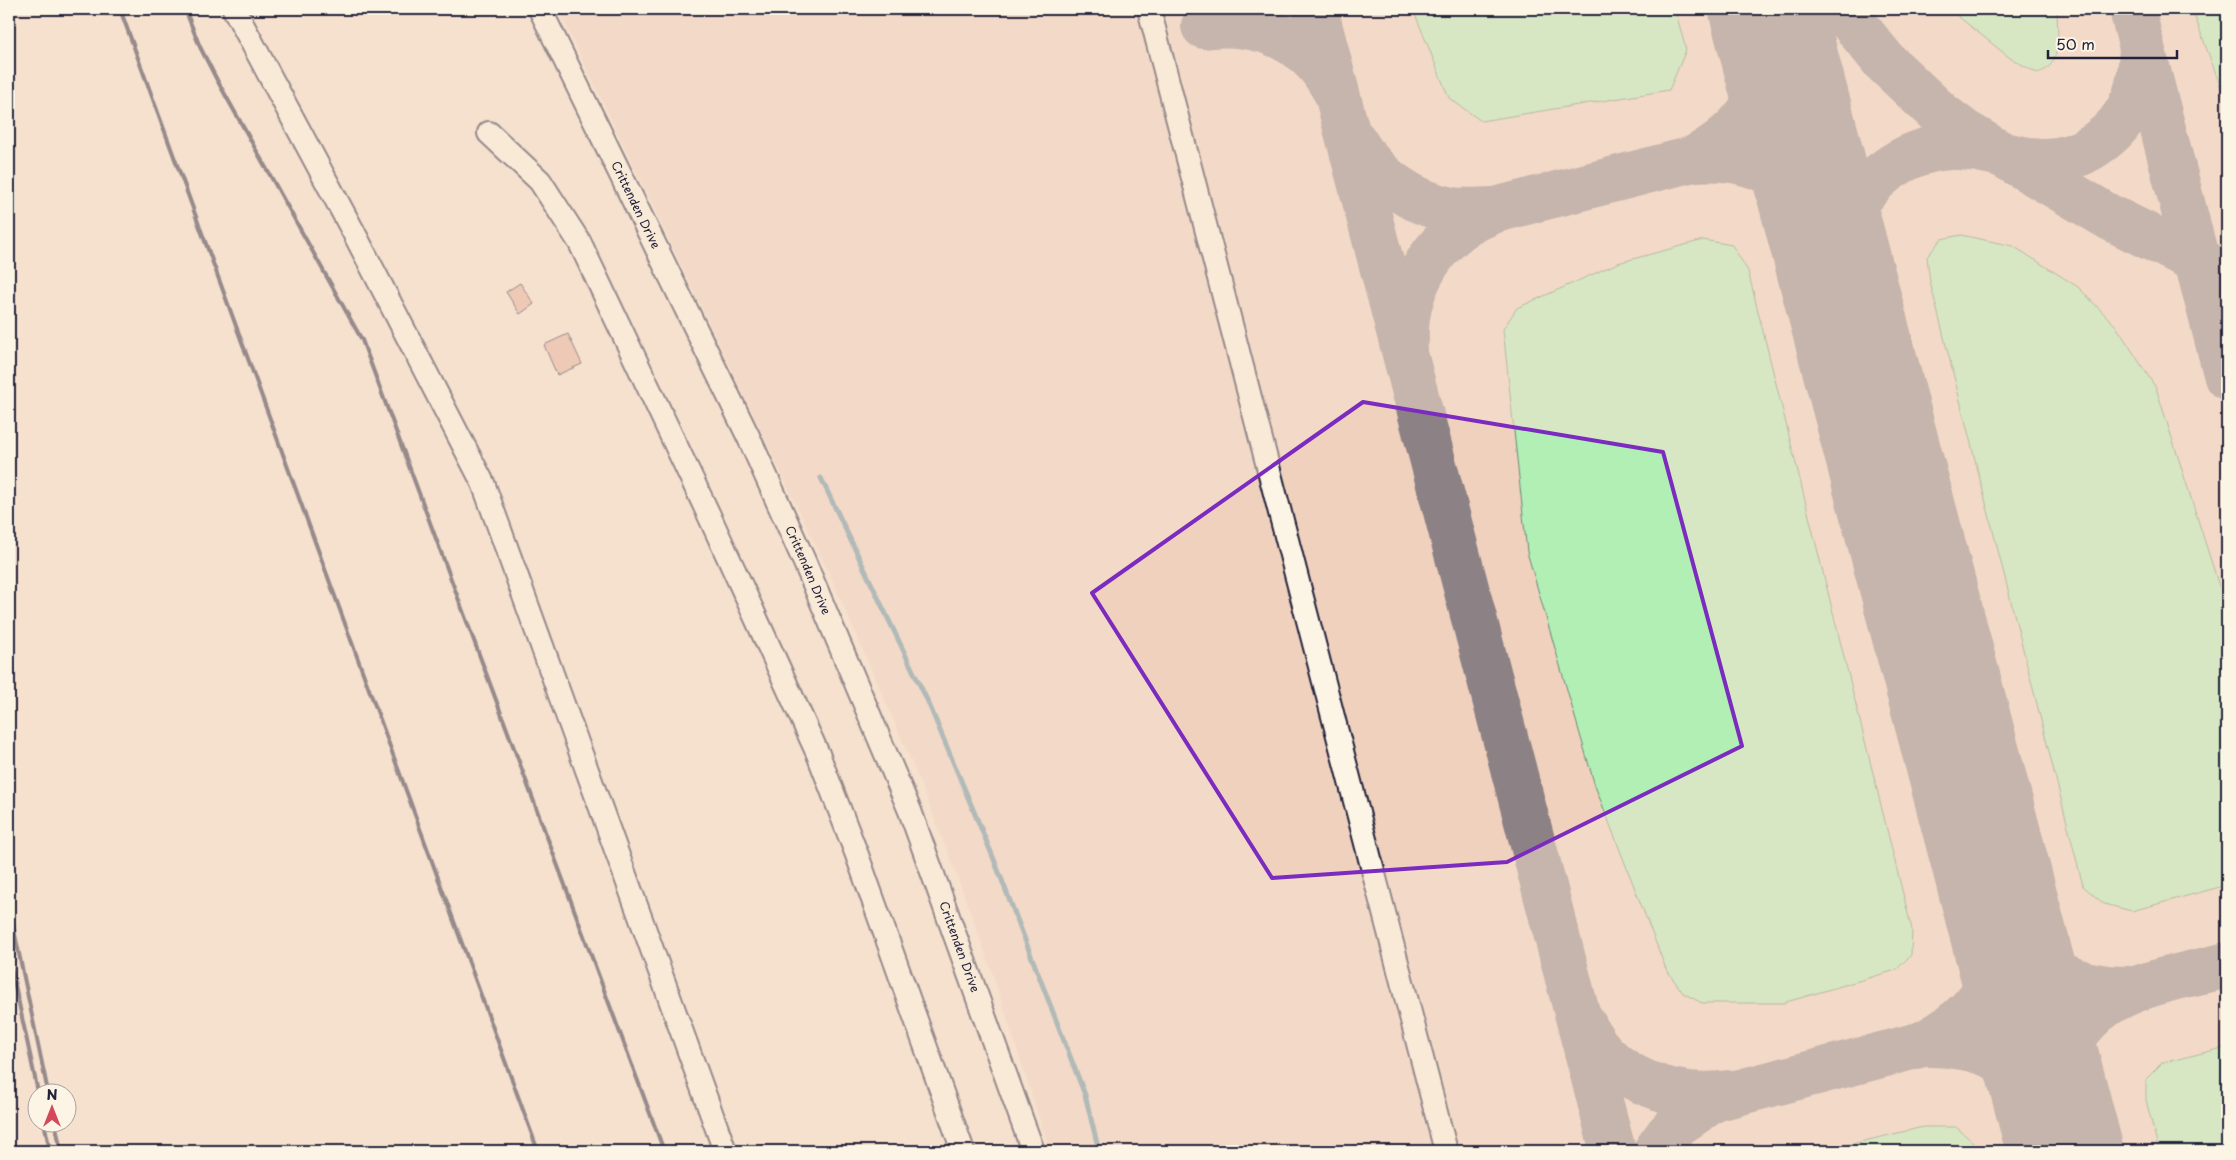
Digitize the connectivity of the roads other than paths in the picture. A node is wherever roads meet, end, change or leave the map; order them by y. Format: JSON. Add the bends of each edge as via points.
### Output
{"nodes":[{"id":1,"x":234,"y":9,"type":"edge"},
{"id":2,"x":540,"y":9,"type":"edge"},
{"id":3,"x":1149,"y":9,"type":"edge"},
{"id":4,"x":490,"y":133,"type":"dead end"},
{"id":5,"x":726,"y":1151,"type":"edge"},
{"id":6,"x":963,"y":1151,"type":"edge"},
{"id":7,"x":1033,"y":1151,"type":"edge"},
{"id":8,"x":1446,"y":1151,"type":"edge"}],
"edges":[{"from":1,"to":5,"type":"street","via":[[483,483]]},
{"from":2,"to":7,"type":"street","name":"Crittenden Drive","via":[[749,438],[805,563],[910,811]]},
{"from":3,"to":8,"type":"street"},
{"from":4,"to":6,"type":"street","via":[[540,181],[580,242],[712,522],[818,754]]}]}
